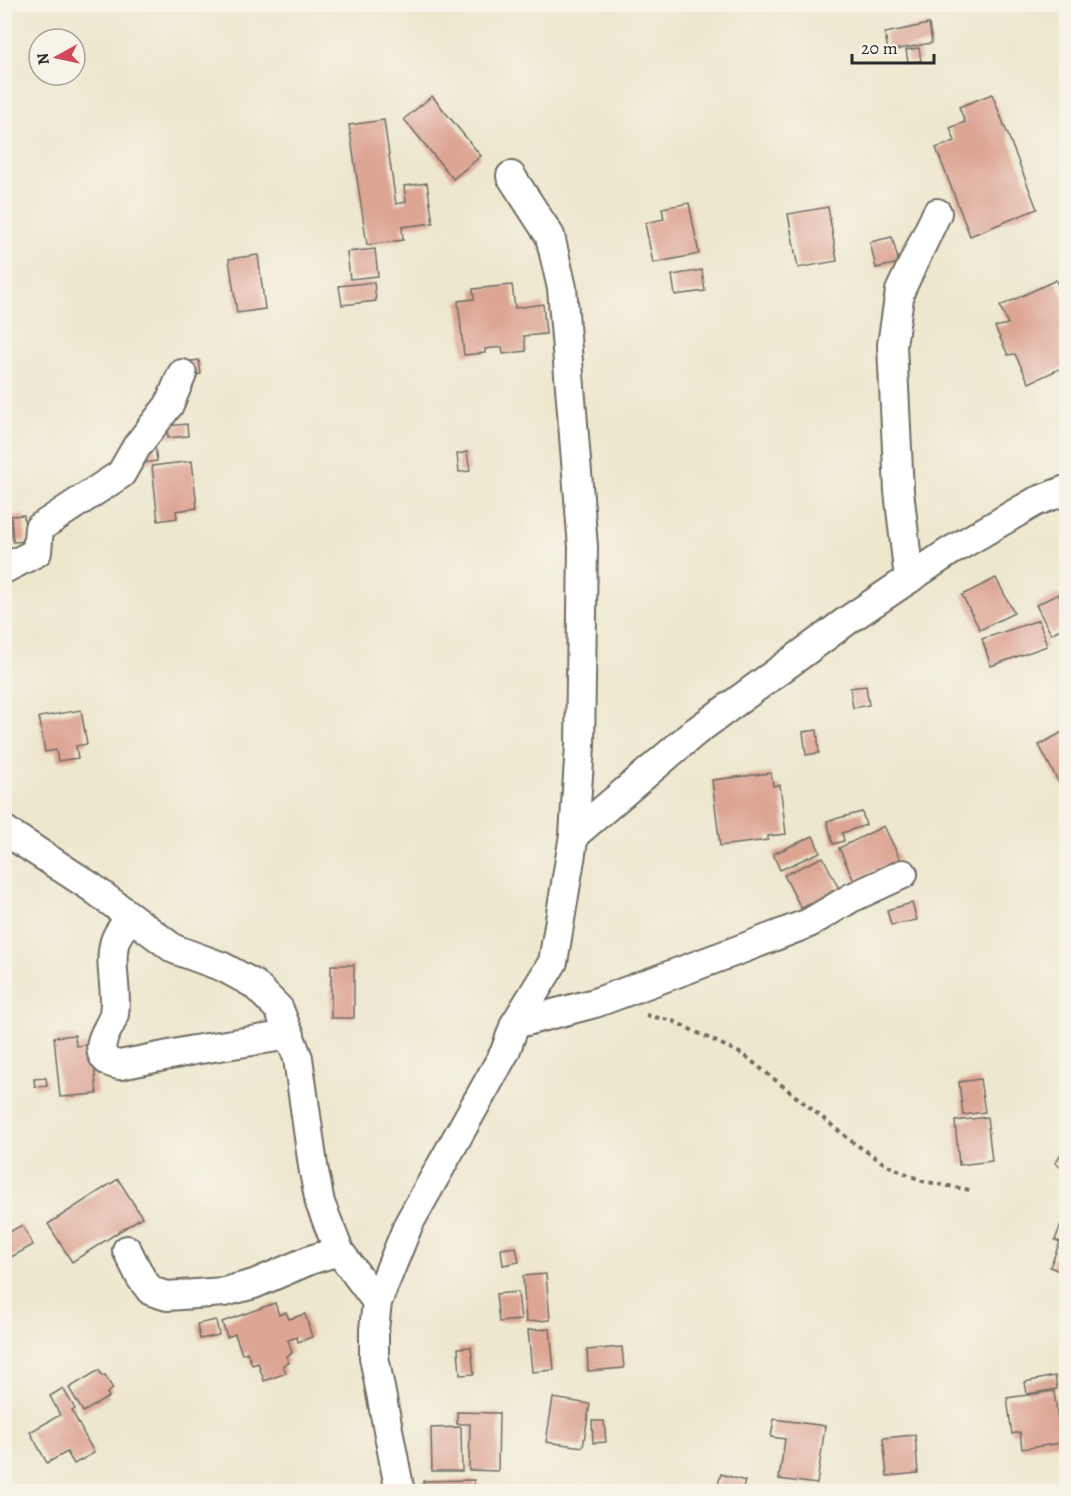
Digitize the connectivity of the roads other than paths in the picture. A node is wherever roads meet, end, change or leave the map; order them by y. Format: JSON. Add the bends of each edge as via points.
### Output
{"nodes":[{"id":1,"x":511,"y":176,"type":"dead end"},
{"id":2,"x":938,"y":213,"type":"dead end"},
{"id":3,"x":182,"y":374,"type":"dead end"},
{"id":4,"x":1066,"y":490,"type":"edge"},
{"id":5,"x":4,"y":569,"type":"edge"},
{"id":6,"x":909,"y":579,"type":"junction"},
{"id":7,"x":574,"y":834,"type":"junction"},
{"id":8,"x":8,"y":842,"type":"edge"},
{"id":9,"x":903,"y":874,"type":"dead end"},
{"id":10,"x":132,"y":918,"type":"junction"},
{"id":11,"x":515,"y":1024,"type":"junction"},
{"id":12,"x":290,"y":1035,"type":"junction"},
{"id":13,"x":127,"y":1250,"type":"dead end"},
{"id":14,"x":339,"y":1251,"type":"junction"},
{"id":15,"x":377,"y":1302,"type":"junction"},
{"id":16,"x":400,"y":1491,"type":"edge"}],
"edges":[{"from":1,"to":7,"type":"street","via":[[550,236],[562,288],[583,548],[580,746]]},
{"from":2,"to":6,"type":"street","via":[[900,291],[892,345],[899,491]]},
{"from":3,"to":5,"type":"street","via":[[170,405],[137,446],[121,474],[39,528],[37,552]]},
{"from":4,"to":6,"type":"street","via":[[1035,502]]},
{"from":6,"to":7,"type":"street","via":[[695,732]]},
{"from":7,"to":11,"type":"street","via":[[553,962]]},
{"from":8,"to":10,"type":"street","via":[[91,887]]},
{"from":9,"to":11,"type":"street","via":[[809,923],[595,1003]]},
{"from":10,"to":12,"type":"street","via":[[174,949],[224,967],[254,984],[279,1009]]},
{"from":10,"to":12,"type":"street","via":[[115,941],[112,955],[114,1016],[101,1043],[105,1058],[112,1064]]},
{"from":11,"to":15,"type":"street","via":[[506,1052],[409,1223]]},
{"from":12,"to":14,"type":"street","via":[[298,1058],[320,1203]]},
{"from":13,"to":14,"type":"street","via":[[152,1291],[167,1296],[224,1292]]},
{"from":14,"to":15,"type":"street"},
{"from":15,"to":16,"type":"street","via":[[374,1357]]}]}
